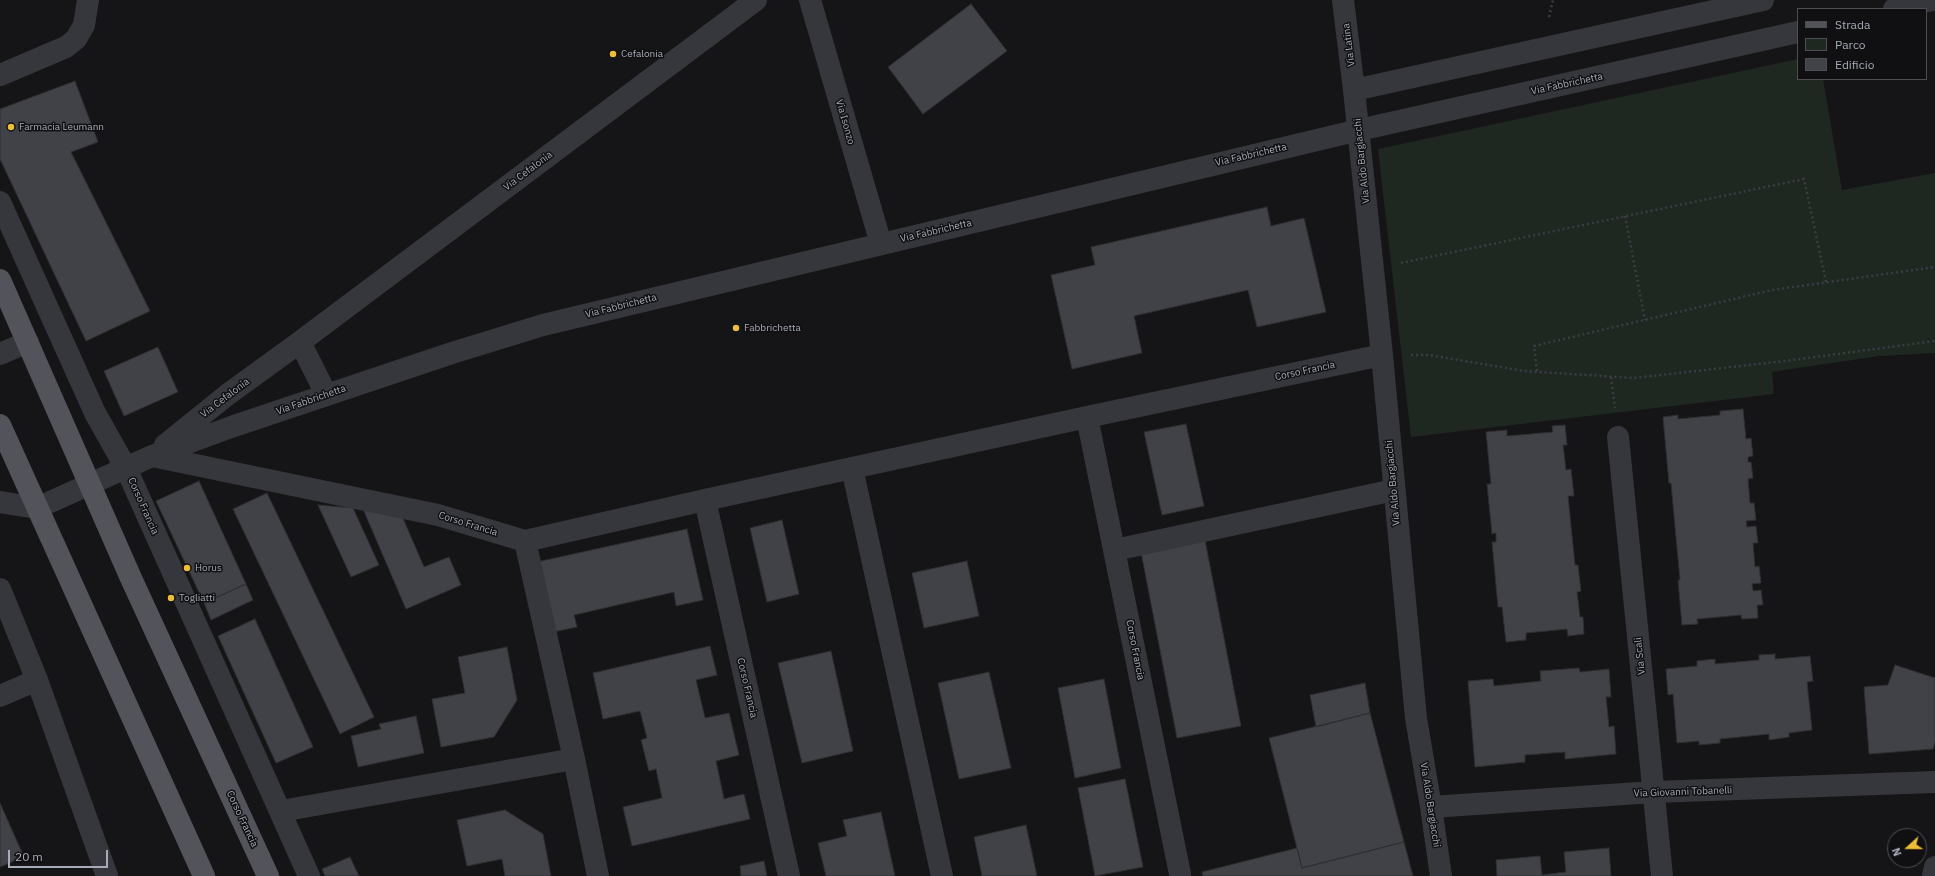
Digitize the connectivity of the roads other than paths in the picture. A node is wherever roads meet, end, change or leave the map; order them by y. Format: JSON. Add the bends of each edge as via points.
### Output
{"nodes":[{"id":1,"x":88,"y":0,"type":"edge"},
{"id":2,"x":756,"y":0,"type":"edge"},
{"id":3,"x":810,"y":0,"type":"edge"},
{"id":4,"x":1343,"y":0,"type":"edge"},
{"id":5,"x":1763,"y":0,"type":"edge"},
{"id":6,"x":1932,"y":0,"type":"edge"},
{"id":7,"x":1898,"y":8,"type":"edge"},
{"id":8,"x":1797,"y":32,"type":"edge"},
{"id":9,"x":0,"y":76,"type":"edge"},
{"id":10,"x":1354,"y":90,"type":"junction"},
{"id":11,"x":1359,"y":130,"type":"junction"},
{"id":12,"x":0,"y":202,"type":"edge"},
{"id":13,"x":881,"y":244,"type":"junction"},
{"id":14,"x":0,"y":280,"type":"edge"},
{"id":15,"x":28,"y":342,"type":"junction"},
{"id":16,"x":300,"y":342,"type":"junction"},
{"id":17,"x":0,"y":354,"type":"edge"},
{"id":18,"x":1382,"y":355,"type":"junction"},
{"id":19,"x":326,"y":394,"type":"junction"},
{"id":20,"x":1086,"y":417,"type":"junction"},
{"id":21,"x":0,"y":425,"type":"edge"},
{"id":22,"x":1618,"y":437,"type":"road end"},
{"id":23,"x":152,"y":456,"type":"junction"},
{"id":24,"x":126,"y":468,"type":"junction"},
{"id":25,"x":852,"y":468,"type":"junction"},
{"id":26,"x":90,"y":485,"type":"junction"},
{"id":27,"x":1394,"y":490,"type":"junction"},
{"id":28,"x":705,"y":500,"type":"junction"},
{"id":29,"x":0,"y":502,"type":"edge"},
{"id":30,"x":37,"y":508,"type":"junction"},
{"id":31,"x":525,"y":541,"type":"junction"},
{"id":32,"x":1115,"y":550,"type":"junction"},
{"id":33,"x":0,"y":589,"type":"edge"},
{"id":34,"x":37,"y":680,"type":"junction"},
{"id":35,"x":0,"y":696,"type":"edge"},
{"id":36,"x":574,"y":760,"type":"junction"},
{"id":37,"x":1935,"y":782,"type":"edge"},
{"id":38,"x":1654,"y":792,"type":"junction"},
{"id":39,"x":1432,"y":808,"type":"junction"},
{"id":40,"x":282,"y":811,"type":"junction"},
{"id":41,"x":1935,"y":867,"type":"edge"},
{"id":42,"x":1176,"y":875,"type":"edge"},
{"id":43,"x":107,"y":876,"type":"edge"},
{"id":44,"x":204,"y":876,"type":"edge"},
{"id":45,"x":268,"y":876,"type":"edge"},
{"id":46,"x":309,"y":876,"type":"edge"},
{"id":47,"x":598,"y":876,"type":"edge"},
{"id":48,"x":789,"y":876,"type":"edge"},
{"id":49,"x":942,"y":876,"type":"edge"},
{"id":50,"x":1440,"y":876,"type":"edge"},
{"id":51,"x":1662,"y":876,"type":"edge"},
{"id":52,"x":1933,"y":876,"type":"edge"}],
"edges":[{"from":1,"to":9,"type":"street","via":[[84,25],[76,39],[66,47]]},
{"from":2,"to":16,"type":"street","name":"Via Cefalonia"},
{"from":3,"to":13,"type":"street","name":"Via Isonzo"},
{"from":4,"to":10,"type":"street","name":"Via Latina"},
{"from":5,"to":10,"type":"street"},
{"from":6,"to":7,"type":"street"},
{"from":8,"to":11,"type":"street","name":"Via Fabbrichetta"},
{"from":10,"to":11,"type":"street","name":"Via Aldo Bargiacchi"},
{"from":11,"to":13,"type":"street","name":"Via Fabbrichetta"},
{"from":11,"to":18,"type":"street","name":"Via Aldo Bargiacchi"},
{"from":12,"to":24,"type":"street","name":"Corso Francia","via":[[95,413]]},
{"from":13,"to":19,"type":"street","name":"Via Fabbrichetta","via":[[542,325]]},
{"from":14,"to":15,"type":"main road","name":"Corso Francia"},
{"from":15,"to":17,"type":"street"},
{"from":15,"to":26,"type":"main road","name":"Corso Francia"},
{"from":16,"to":19,"type":"street"},
{"from":16,"to":23,"type":"street","name":"Via Cefalonia","via":[[227,395]]},
{"from":18,"to":20,"type":"street","name":"Corso Francia"},
{"from":18,"to":27,"type":"street","name":"Via Aldo Bargiacchi"},
{"from":19,"to":23,"type":"street","name":"Via Fabbrichetta"},
{"from":20,"to":25,"type":"street","name":"Corso Francia"},
{"from":20,"to":32,"type":"street","name":"Corso Francia"},
{"from":21,"to":30,"type":"main road"},
{"from":22,"to":38,"type":"street","name":"Via Scali"},
{"from":23,"to":24,"type":"street","name":"Via Fabbrichetta"},
{"from":23,"to":31,"type":"street","name":"Corso Francia","via":[[438,515]]},
{"from":24,"to":26,"type":"street","name":"Via Fabbrichetta"},
{"from":24,"to":40,"type":"street","name":"Corso Francia"},
{"from":25,"to":28,"type":"street","name":"Corso Francia"},
{"from":25,"to":49,"type":"street"},
{"from":26,"to":30,"type":"street","name":"Via Fabbrichetta"},
{"from":26,"to":45,"type":"main road","name":"Corso Francia"},
{"from":27,"to":32,"type":"street"},
{"from":27,"to":39,"type":"street","name":"Via Aldo Bargiacchi","via":[[1416,718]]},
{"from":28,"to":31,"type":"street","name":"Corso Francia"},
{"from":28,"to":48,"type":"street","name":"Corso Francia"},
{"from":29,"to":30,"type":"street"},
{"from":30,"to":44,"type":"main road"},
{"from":31,"to":36,"type":"street"},
{"from":32,"to":42,"type":"street","name":"Corso Francia"},
{"from":33,"to":34,"type":"street"},
{"from":34,"to":35,"type":"street"},
{"from":34,"to":43,"type":"street"},
{"from":36,"to":40,"type":"street"},
{"from":36,"to":47,"type":"street"},
{"from":37,"to":38,"type":"street","name":"Via Giovanni Tobanelli"},
{"from":38,"to":39,"type":"street","name":"Via Giovanni Tobanelli"},
{"from":38,"to":51,"type":"street","name":"Via Scali"},
{"from":39,"to":50,"type":"street","name":"Via Aldo Bargiacchi"},
{"from":40,"to":46,"type":"street","name":"Corso Francia"},
{"from":41,"to":52,"type":"street"}]}
